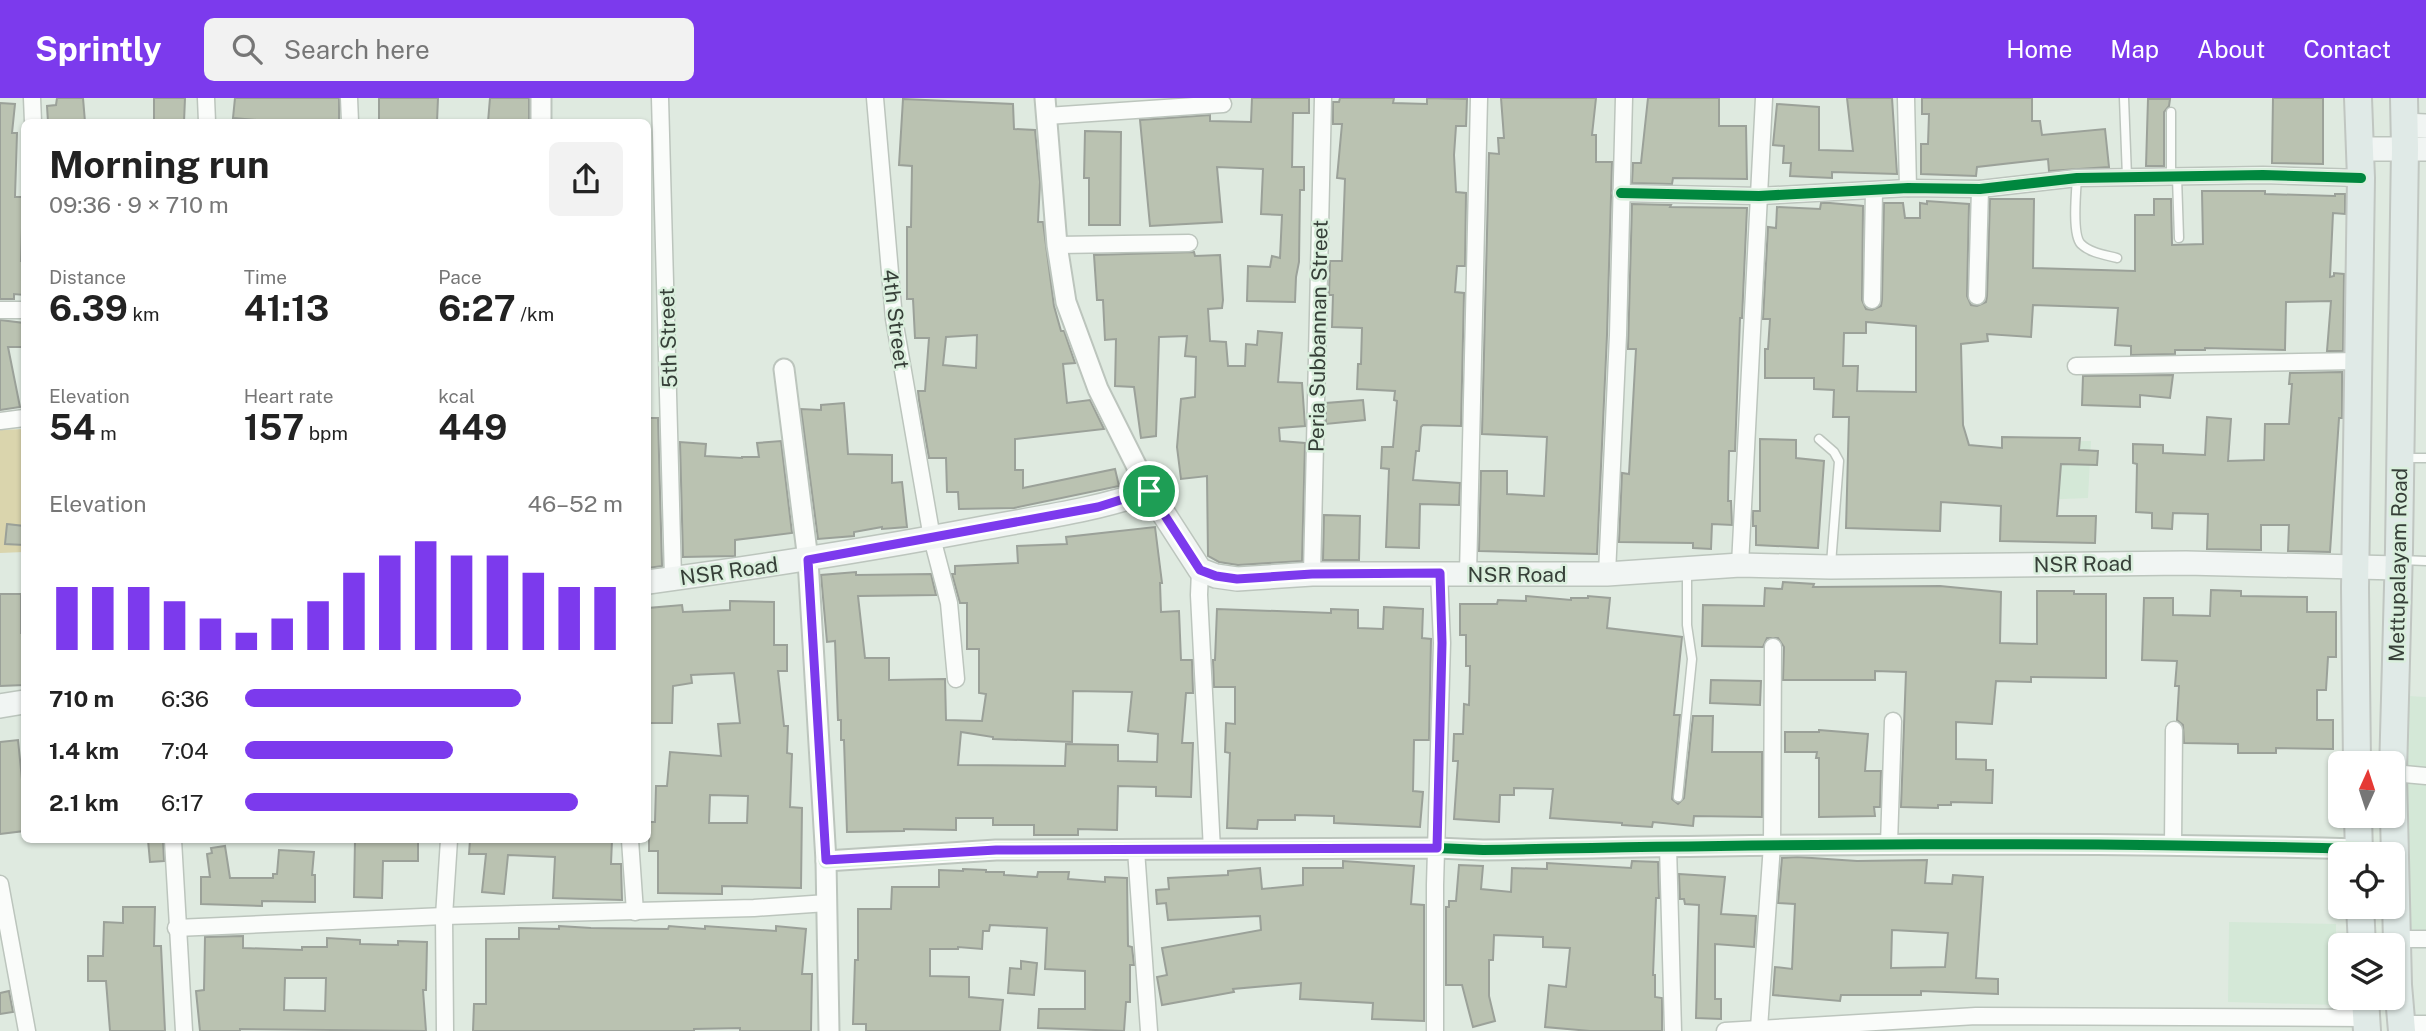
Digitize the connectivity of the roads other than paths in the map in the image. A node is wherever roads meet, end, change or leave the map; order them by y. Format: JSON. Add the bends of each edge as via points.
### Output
{"nodes":[{"id":1,"x":32,"y":98,"type":"edge"},
{"id":2,"x":206,"y":98,"type":"edge"},
{"id":3,"x":349,"y":98,"type":"edge"},
{"id":4,"x":541,"y":98,"type":"edge"},
{"id":5,"x":660,"y":98,"type":"edge"},
{"id":6,"x":876,"y":98,"type":"edge"},
{"id":7,"x":1323,"y":98,"type":"edge"},
{"id":8,"x":1479,"y":98,"type":"edge"},
{"id":9,"x":1624,"y":98,"type":"edge"},
{"id":10,"x":1763,"y":98,"type":"edge"},
{"id":11,"x":1906,"y":98,"type":"edge"},
{"id":12,"x":2124,"y":98,"type":"edge"},
{"id":13,"x":2358,"y":98,"type":"edge"},
{"id":14,"x":2404,"y":98,"type":"edge"},
{"id":15,"x":1223,"y":104,"type":"dead end"},
{"id":16,"x":1046,"y":107,"type":"edge"},
{"id":17,"x":2171,"y":112,"type":"dead end"},
{"id":18,"x":33,"y":119,"type":"edge"},
{"id":19,"x":207,"y":119,"type":"edge"},
{"id":20,"x":350,"y":119,"type":"edge"},
{"id":21,"x":541,"y":119,"type":"edge"},
{"id":22,"x":2415,"y":137,"type":"edge"},
{"id":23,"x":2360,"y":149,"type":"junction"},
{"id":24,"x":2127,"y":177,"type":"junction"},
{"id":25,"x":2174,"y":177,"type":"junction"},
{"id":26,"x":2077,"y":178,"type":"junction"},
{"id":27,"x":2361,"y":178,"type":"junction"},
{"id":28,"x":1908,"y":188,"type":"junction"},
{"id":29,"x":1980,"y":189,"type":"junction"},
{"id":30,"x":1874,"y":191,"type":"junction"},
{"id":31,"x":1621,"y":193,"type":"junction"},
{"id":32,"x":1759,"y":196,"type":"junction"},
{"id":33,"x":2179,"y":238,"type":"dead end"},
{"id":34,"x":1189,"y":243,"type":"dead end"},
{"id":35,"x":1057,"y":245,"type":"junction"},
{"id":36,"x":2118,"y":257,"type":"dead end"},
{"id":37,"x":1977,"y":296,"type":"dead end"},
{"id":38,"x":1872,"y":300,"type":"dead end"},
{"id":39,"x":0,"y":310,"type":"edge"},
{"id":40,"x":21,"y":310,"type":"edge"},
{"id":41,"x":2358,"y":361,"type":"junction"},
{"id":42,"x":2076,"y":366,"type":"dead end"},
{"id":43,"x":784,"y":369,"type":"dead end"},
{"id":44,"x":21,"y":418,"type":"edge"},
{"id":45,"x":0,"y":421,"type":"edge"},
{"id":46,"x":1819,"y":439,"type":"dead end"},
{"id":47,"x":2413,"y":458,"type":"edge"},
{"id":48,"x":1149,"y":491,"type":"junction"},
{"id":49,"x":932,"y":538,"type":"junction"},
{"id":50,"x":808,"y":560,"type":"junction"},
{"id":51,"x":2426,"y":561,"type":"edge"},
{"id":52,"x":2398,"y":564,"type":"junction"},
{"id":53,"x":1740,"y":565,"type":"junction"},
{"id":54,"x":2355,"y":566,"type":"junction"},
{"id":55,"x":1831,"y":567,"type":"junction"},
{"id":56,"x":1688,"y":569,"type":"junction"},
{"id":57,"x":1200,"y":570,"type":"junction"},
{"id":58,"x":1440,"y":573,"type":"junction"},
{"id":59,"x":1312,"y":574,"type":"junction"},
{"id":60,"x":1468,"y":574,"type":"junction"},
{"id":61,"x":1607,"y":574,"type":"junction"},
{"id":62,"x":673,"y":578,"type":"junction"},
{"id":63,"x":651,"y":582,"type":"edge"},
{"id":64,"x":1773,"y":647,"type":"dead end"},
{"id":65,"x":956,"y":679,"type":"dead end"},
{"id":66,"x":21,"y":702,"type":"edge"},
{"id":67,"x":0,"y":706,"type":"edge"},
{"id":68,"x":1893,"y":721,"type":"dead end"},
{"id":69,"x":2174,"y":730,"type":"dead end"},
{"id":70,"x":2357,"y":751,"type":"edge"},
{"id":71,"x":2394,"y":751,"type":"edge"},
{"id":72,"x":2405,"y":774,"type":"edge"},
{"id":73,"x":2426,"y":776,"type":"edge"},
{"id":74,"x":1678,"y":797,"type":"dead end"},
{"id":75,"x":2394,"y":828,"type":"edge"},
{"id":76,"x":173,"y":843,"type":"edge"},
{"id":77,"x":449,"y":843,"type":"edge"},
{"id":78,"x":630,"y":843,"type":"edge"},
{"id":79,"x":1889,"y":844,"type":"junction"},
{"id":80,"x":1772,"y":845,"type":"junction"},
{"id":81,"x":2173,"y":845,"type":"junction"},
{"id":82,"x":1668,"y":846,"type":"junction"},
{"id":83,"x":1437,"y":848,"type":"junction"},
{"id":84,"x":1136,"y":850,"type":"junction"},
{"id":85,"x":1212,"y":850,"type":"junction"},
{"id":86,"x":2328,"y":851,"type":"edge"},
{"id":87,"x":826,"y":860,"type":"junction"},
{"id":88,"x":0,"y":884,"type":"edge"},
{"id":89,"x":827,"y":903,"type":"junction"},
{"id":90,"x":635,"y":912,"type":"junction"},
{"id":91,"x":444,"y":916,"type":"junction"},
{"id":92,"x":176,"y":928,"type":"junction"},
{"id":93,"x":2397,"y":933,"type":"edge"},
{"id":94,"x":2405,"y":939,"type":"edge"},
{"id":95,"x":2426,"y":939,"type":"edge"},
{"id":96,"x":2405,"y":1009,"type":"edge"},
{"id":97,"x":2366,"y":1016,"type":"edge"},
{"id":98,"x":2410,"y":1026,"type":"edge"},
{"id":99,"x":1759,"y":1028,"type":"junction"},
{"id":100,"x":27,"y":1031,"type":"edge"},
{"id":101,"x":184,"y":1031,"type":"edge"},
{"id":102,"x":445,"y":1031,"type":"edge"},
{"id":103,"x":829,"y":1031,"type":"edge"},
{"id":104,"x":1149,"y":1031,"type":"edge"},
{"id":105,"x":1435,"y":1031,"type":"edge"},
{"id":106,"x":1673,"y":1031,"type":"edge"},
{"id":107,"x":1725,"y":1031,"type":"edge"}],
"edges":[{"from":1,"to":18,"type":"street"},
{"from":2,"to":19,"type":"street"},
{"from":3,"to":20,"type":"street"},
{"from":4,"to":21,"type":"street"},
{"from":5,"to":62,"type":"street","name":"5th Street"},
{"from":6,"to":49,"type":"street","name":"4th Street","via":[[894,319]]},
{"from":7,"to":59,"type":"street","name":"Peria Subbannan Street"},
{"from":8,"to":60,"type":"street"},
{"from":9,"to":31,"type":"street"},
{"from":10,"to":32,"type":"street"},
{"from":11,"to":28,"type":"street"},
{"from":12,"to":24,"type":"lane"},
{"from":13,"to":23,"type":"highway","name":"Mettupalayam Road"},
{"from":14,"to":22,"type":"highway","name":"Mettupalayam Road"},
{"from":15,"to":16,"type":"street"},
{"from":16,"to":35,"type":"street"},
{"from":17,"to":25,"type":"lane"},
{"from":22,"to":23,"type":"main road"},
{"from":22,"to":47,"type":"highway","name":"Mettupalayam Road"},
{"from":23,"to":27,"type":"highway","name":"Mettupalayam Road"},
{"from":24,"to":25,"type":"street"},
{"from":24,"to":26,"type":"street"},
{"from":25,"to":27,"type":"street"},
{"from":25,"to":33,"type":"lane"},
{"from":26,"to":29,"type":"street"},
{"from":26,"to":36,"type":"lane","via":[[2076,234],[2080,244]]},
{"from":27,"to":41,"type":"highway","name":"Mettupalayam Road"},
{"from":28,"to":29,"type":"street"},
{"from":28,"to":30,"type":"street"},
{"from":29,"to":37,"type":"street"},
{"from":30,"to":32,"type":"street"},
{"from":30,"to":38,"type":"street"},
{"from":31,"to":32,"type":"street"},
{"from":31,"to":61,"type":"street"},
{"from":32,"to":53,"type":"street"},
{"from":34,"to":35,"type":"street"},
{"from":35,"to":48,"type":"street","via":[[1066,302],[1098,389]]},
{"from":39,"to":40,"type":"street"},
{"from":41,"to":42,"type":"street"},
{"from":41,"to":54,"type":"highway","name":"Mettupalayam Road"},
{"from":43,"to":50,"type":"street"},
{"from":44,"to":45,"type":"street"},
{"from":46,"to":55,"type":"lane","via":[[1839,461]]},
{"from":47,"to":52,"type":"highway","name":"Mettupalayam Road"},
{"from":48,"to":49,"type":"main road","name":"NSR Road","via":[[1098,507]]},
{"from":48,"to":57,"type":"main road"},
{"from":49,"to":50,"type":"main road","name":"NSR Road"},
{"from":49,"to":65,"type":"street","name":"4th Street","via":[[949,603]]},
{"from":50,"to":62,"type":"main road","name":"NSR Road"},
{"from":50,"to":87,"type":"street"},
{"from":51,"to":52,"type":"lane"},
{"from":52,"to":54,"type":"main road","name":"NSR Road"},
{"from":52,"to":71,"type":"highway","name":"Mettupalayam Road"},
{"from":53,"to":55,"type":"main road","name":"NSR Road"},
{"from":53,"to":56,"type":"main road","name":"NSR Road"},
{"from":54,"to":55,"type":"main road","name":"NSR Road"},
{"from":54,"to":70,"type":"highway","name":"Mettupalayam Road"},
{"from":56,"to":61,"type":"main road","name":"NSR Road"},
{"from":56,"to":74,"type":"lane","via":[[1692,659]]},
{"from":57,"to":59,"type":"main road","name":"NSR Road","via":[[1237,579]]},
{"from":57,"to":85,"type":"street"},
{"from":58,"to":59,"type":"main road","name":"NSR Road"},
{"from":58,"to":60,"type":"main road","name":"NSR Road"},
{"from":58,"to":83,"type":"street"},
{"from":60,"to":61,"type":"main road","name":"NSR Road"},
{"from":62,"to":63,"type":"main road","name":"NSR Road"},
{"from":64,"to":80,"type":"street"},
{"from":66,"to":67,"type":"main road"},
{"from":68,"to":79,"type":"street"},
{"from":69,"to":81,"type":"street"},
{"from":72,"to":73,"type":"street"},
{"from":75,"to":93,"type":"highway","name":"Mettupalayam Road"},
{"from":76,"to":92,"type":"street"},
{"from":77,"to":91,"type":"street"},
{"from":78,"to":90,"type":"street"},
{"from":79,"to":80,"type":"street"},
{"from":79,"to":81,"type":"street"},
{"from":80,"to":82,"type":"street"},
{"from":80,"to":99,"type":"street"},
{"from":81,"to":86,"type":"street"},
{"from":82,"to":83,"type":"street"},
{"from":82,"to":106,"type":"street"},
{"from":83,"to":85,"type":"street"},
{"from":83,"to":105,"type":"street"},
{"from":84,"to":85,"type":"street"},
{"from":84,"to":87,"type":"street","via":[[996,850]]},
{"from":84,"to":104,"type":"street"},
{"from":87,"to":89,"type":"street"},
{"from":88,"to":100,"type":"street"},
{"from":89,"to":90,"type":"street"},
{"from":89,"to":103,"type":"street"},
{"from":90,"to":91,"type":"street"},
{"from":91,"to":92,"type":"street"},
{"from":91,"to":102,"type":"street"},
{"from":92,"to":101,"type":"street"},
{"from":94,"to":95,"type":"street"},
{"from":96,"to":98,"type":"highway","name":"Mettupalayam Road"},
{"from":97,"to":99,"type":"street","via":[[1976,1016]]},
{"from":99,"to":107,"type":"street"}]}
